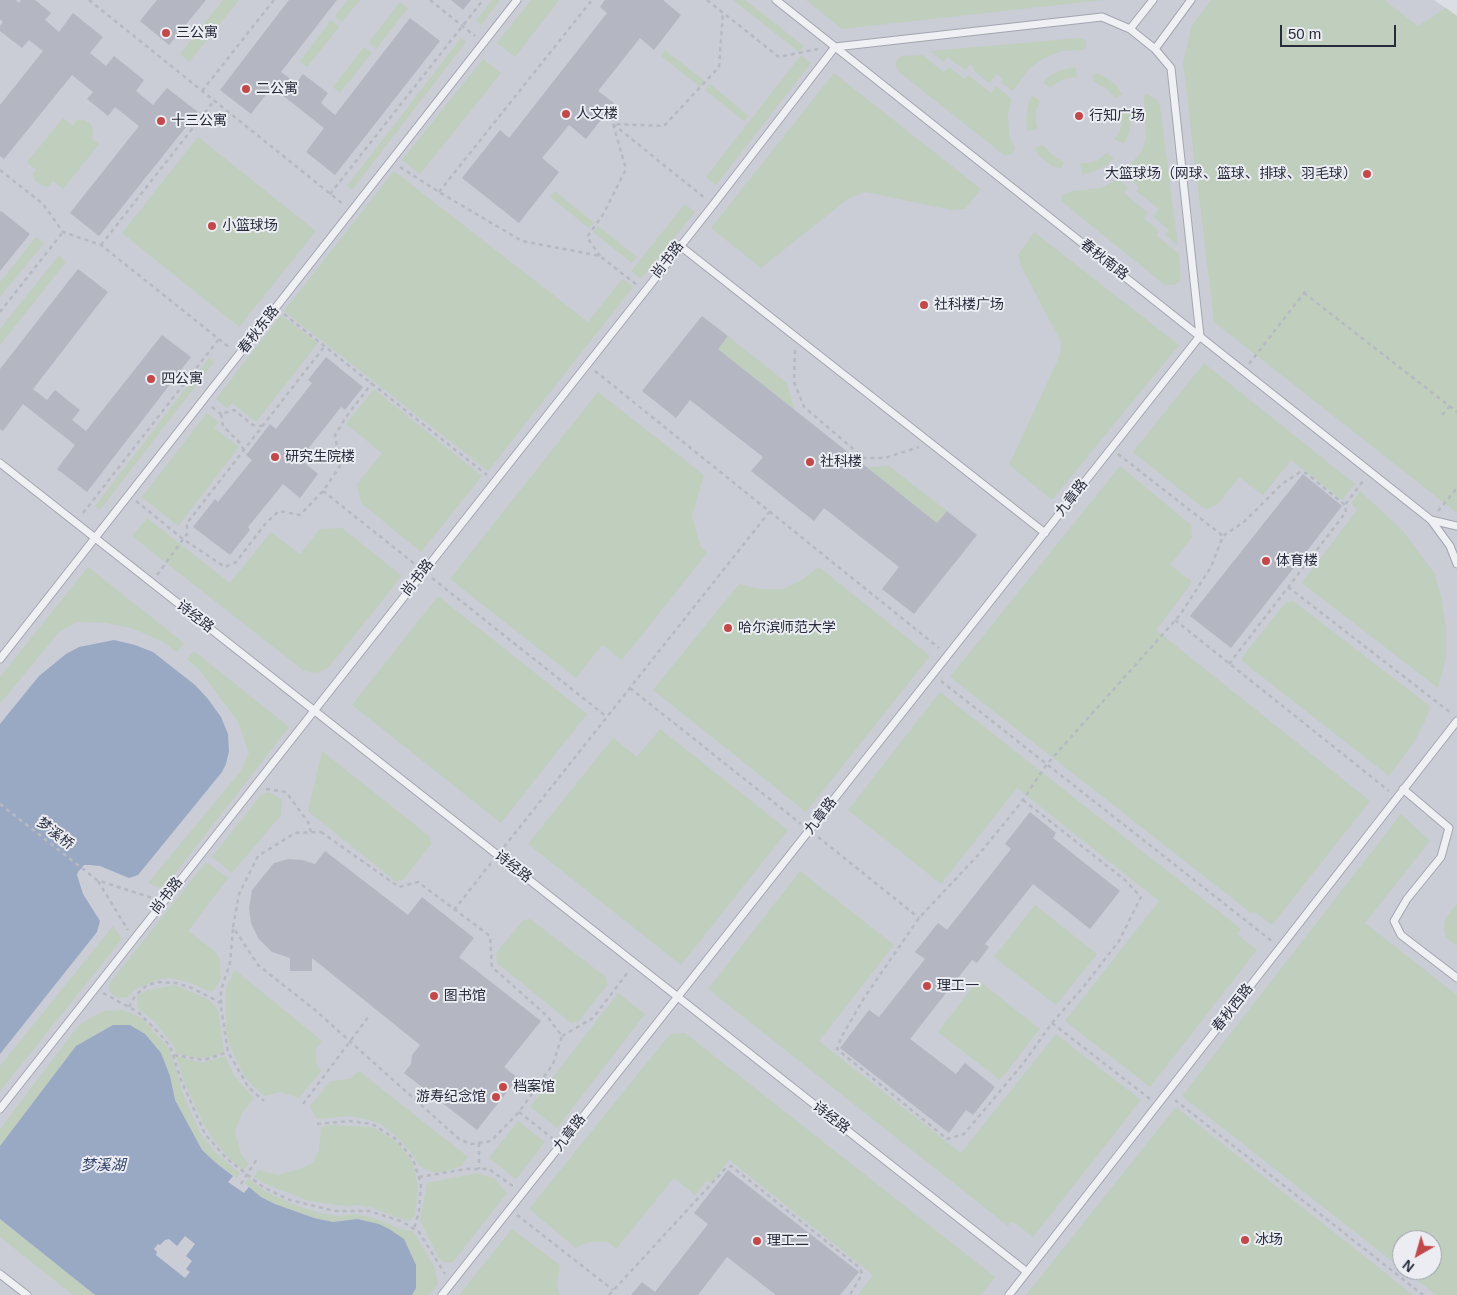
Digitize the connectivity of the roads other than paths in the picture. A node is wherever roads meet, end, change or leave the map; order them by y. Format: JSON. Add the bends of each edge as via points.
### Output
{"nodes":[{"id":1,"x":518,"y":0,"type":"edge"},
{"id":2,"x":776,"y":0,"type":"edge"},
{"id":3,"x":1153,"y":0,"type":"edge"},
{"id":4,"x":1192,"y":0,"type":"edge"},
{"id":5,"x":1130,"y":29,"type":"junction"},
{"id":6,"x":835,"y":47,"type":"junction"},
{"id":7,"x":1155,"y":48,"type":"junction"},
{"id":8,"x":679,"y":245,"type":"junction"},
{"id":9,"x":1200,"y":336,"type":"junction"},
{"id":10,"x":0,"y":463,"type":"edge"},
{"id":11,"x":1431,"y":520,"type":"junction"},
{"id":12,"x":1457,"y":526,"type":"edge"},
{"id":13,"x":1045,"y":533,"type":"junction"},
{"id":14,"x":95,"y":538,"type":"junction"},
{"id":15,"x":1457,"y":564,"type":"edge"},
{"id":16,"x":0,"y":660,"type":"edge"},
{"id":17,"x":314,"y":710,"type":"junction"},
{"id":18,"x":1457,"y":720,"type":"edge"},
{"id":19,"x":1403,"y":789,"type":"junction"},
{"id":20,"x":1457,"y":978,"type":"edge"},
{"id":21,"x":678,"y":997,"type":"junction"},
{"id":22,"x":0,"y":1109,"type":"edge"},
{"id":23,"x":1027,"y":1272,"type":"junction"},
{"id":24,"x":0,"y":1274,"type":"edge"},
{"id":25,"x":27,"y":1295,"type":"edge"},
{"id":26,"x":442,"y":1295,"type":"edge"},
{"id":27,"x":1009,"y":1295,"type":"edge"}],
"edges":[{"from":1,"to":14,"type":"lane","name":"春秋东路"},
{"from":2,"to":6,"type":"lane","name":"春秋南路"},
{"from":3,"to":5,"type":"lane"},
{"from":4,"to":7,"type":"lane"},
{"from":5,"to":6,"type":"lane","via":[[1102,17]]},
{"from":5,"to":7,"type":"lane"},
{"from":6,"to":8,"type":"lane","name":"尚书路"},
{"from":6,"to":9,"type":"lane","name":"春秋南路"},
{"from":7,"to":9,"type":"lane","via":[[1171,68]]},
{"from":8,"to":13,"type":"lane"},
{"from":8,"to":17,"type":"lane","name":"尚书路"},
{"from":9,"to":11,"type":"lane","name":"春秋南路"},
{"from":9,"to":13,"type":"lane","name":"九章路"},
{"from":10,"to":14,"type":"lane","name":"诗经路"},
{"from":11,"to":12,"type":"lane","name":"春秋南路"},
{"from":11,"to":15,"type":"lane","name":"春秋南路","via":[[1450,546]]},
{"from":13,"to":21,"type":"lane","name":"九章路"},
{"from":14,"to":16,"type":"lane","name":"春秋东路"},
{"from":14,"to":17,"type":"lane","name":"诗经路"},
{"from":17,"to":21,"type":"lane","name":"诗经路"},
{"from":17,"to":22,"type":"lane","name":"尚书路"},
{"from":18,"to":19,"type":"lane","name":"春秋西路"},
{"from":19,"to":20,"type":"lane","via":[[1449,828],[1441,856],[1394,921],[1401,935]]},
{"from":19,"to":23,"type":"lane","name":"春秋西路"},
{"from":21,"to":23,"type":"lane","name":"诗经路"},
{"from":21,"to":26,"type":"lane","name":"九章路"},
{"from":23,"to":27,"type":"lane","name":"春秋西路"},
{"from":24,"to":25,"type":"lane"}]}
